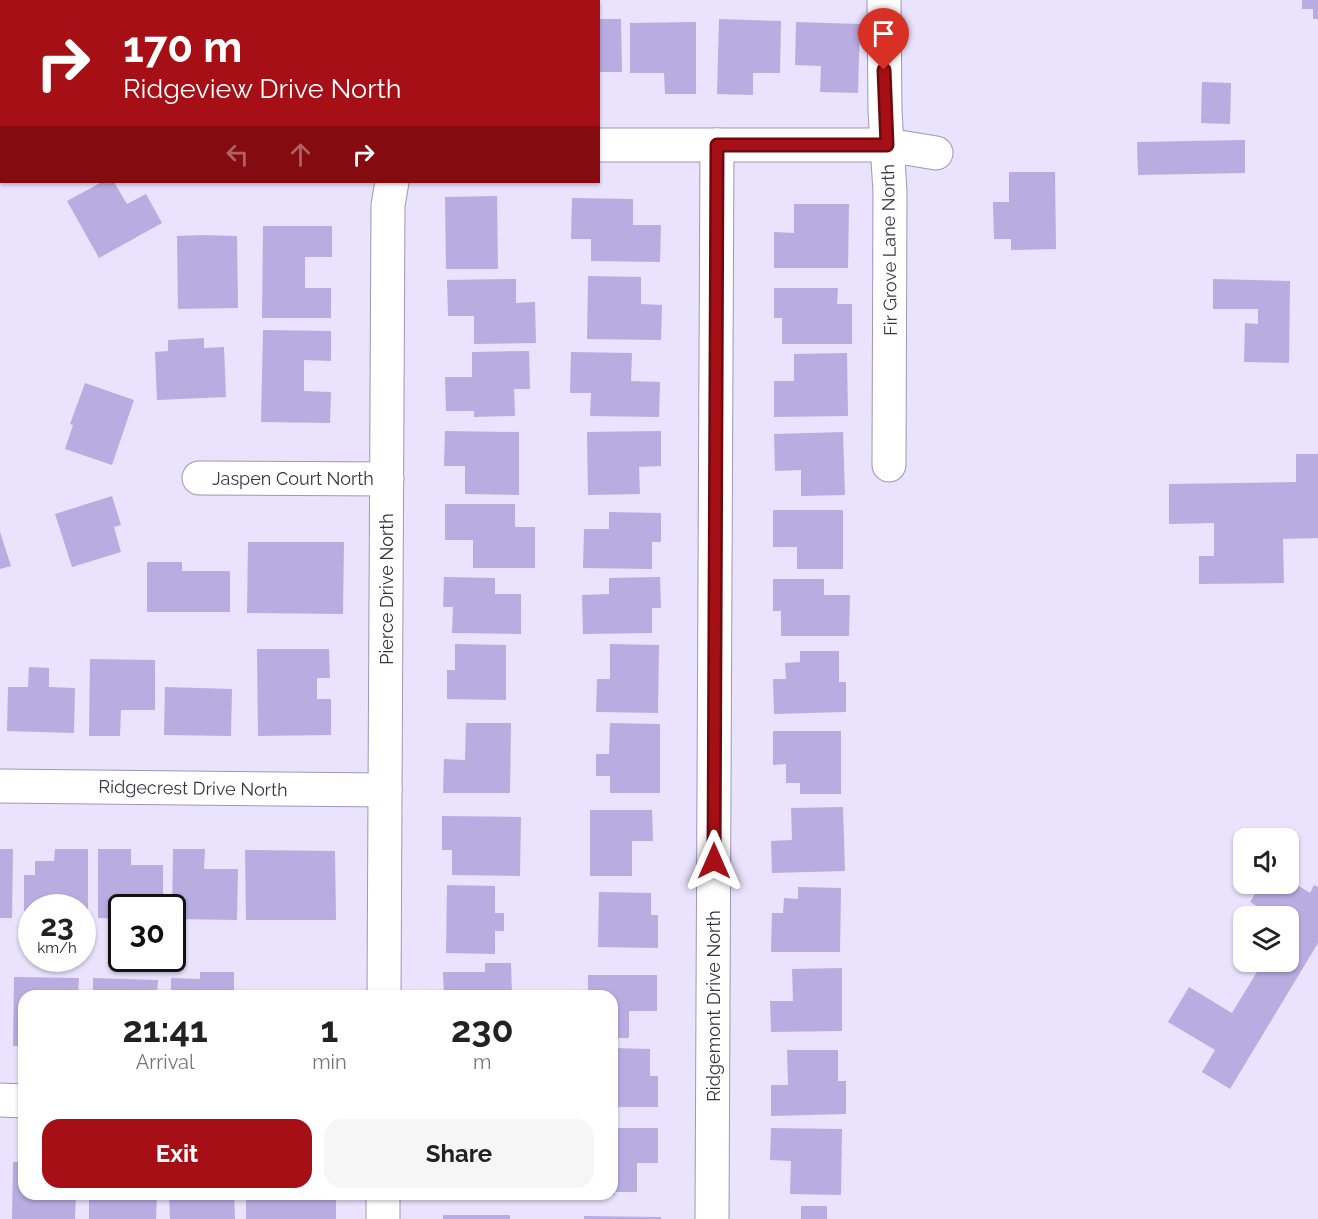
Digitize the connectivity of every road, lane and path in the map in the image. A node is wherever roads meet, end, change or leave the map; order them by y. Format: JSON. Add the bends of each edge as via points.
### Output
{"nodes":[{"id":1,"x":884,"y":0,"type":"edge"},
{"id":2,"x":600,"y":145,"type":"edge"},
{"id":3,"x":717,"y":145,"type":"junction"},
{"id":4,"x":887,"y":145,"type":"junction"},
{"id":5,"x":936,"y":153,"type":"dead end"},
{"id":6,"x":392,"y":183,"type":"edge"},
{"id":7,"x":889,"y":465,"type":"dead end"},
{"id":8,"x":199,"y":478,"type":"dead end"},
{"id":9,"x":387,"y":479,"type":"junction"},
{"id":10,"x":0,"y":786,"type":"edge"},
{"id":11,"x":385,"y":790,"type":"junction"},
{"id":12,"x":384,"y":990,"type":"edge"},
{"id":13,"x":0,"y":1101,"type":"edge"},
{"id":14,"x":18,"y":1101,"type":"edge"},
{"id":15,"x":383,"y":1200,"type":"edge"},
{"id":16,"x":383,"y":1219,"type":"edge"},
{"id":17,"x":712,"y":1219,"type":"edge"}],
"edges":[{"from":1,"to":4,"type":"street","name":"Fir Grove Lane North"},
{"from":2,"to":3,"type":"street"},
{"from":3,"to":4,"type":"street"},
{"from":3,"to":17,"type":"street","name":"Ridgemont Drive North"},
{"from":4,"to":5,"type":"street"},
{"from":4,"to":7,"type":"street","name":"Fir Grove Lane North"},
{"from":6,"to":9,"type":"street","name":"Pierce Drive North","via":[[388,205]]},
{"from":8,"to":9,"type":"street","name":"Jaspen Court North"},
{"from":9,"to":11,"type":"street","name":"Pierce Drive North"},
{"from":10,"to":11,"type":"street","name":"Ridgecrest Drive North"},
{"from":11,"to":12,"type":"street","name":"Pierce Drive North"},
{"from":13,"to":14,"type":"street"},
{"from":15,"to":16,"type":"street"}]}
